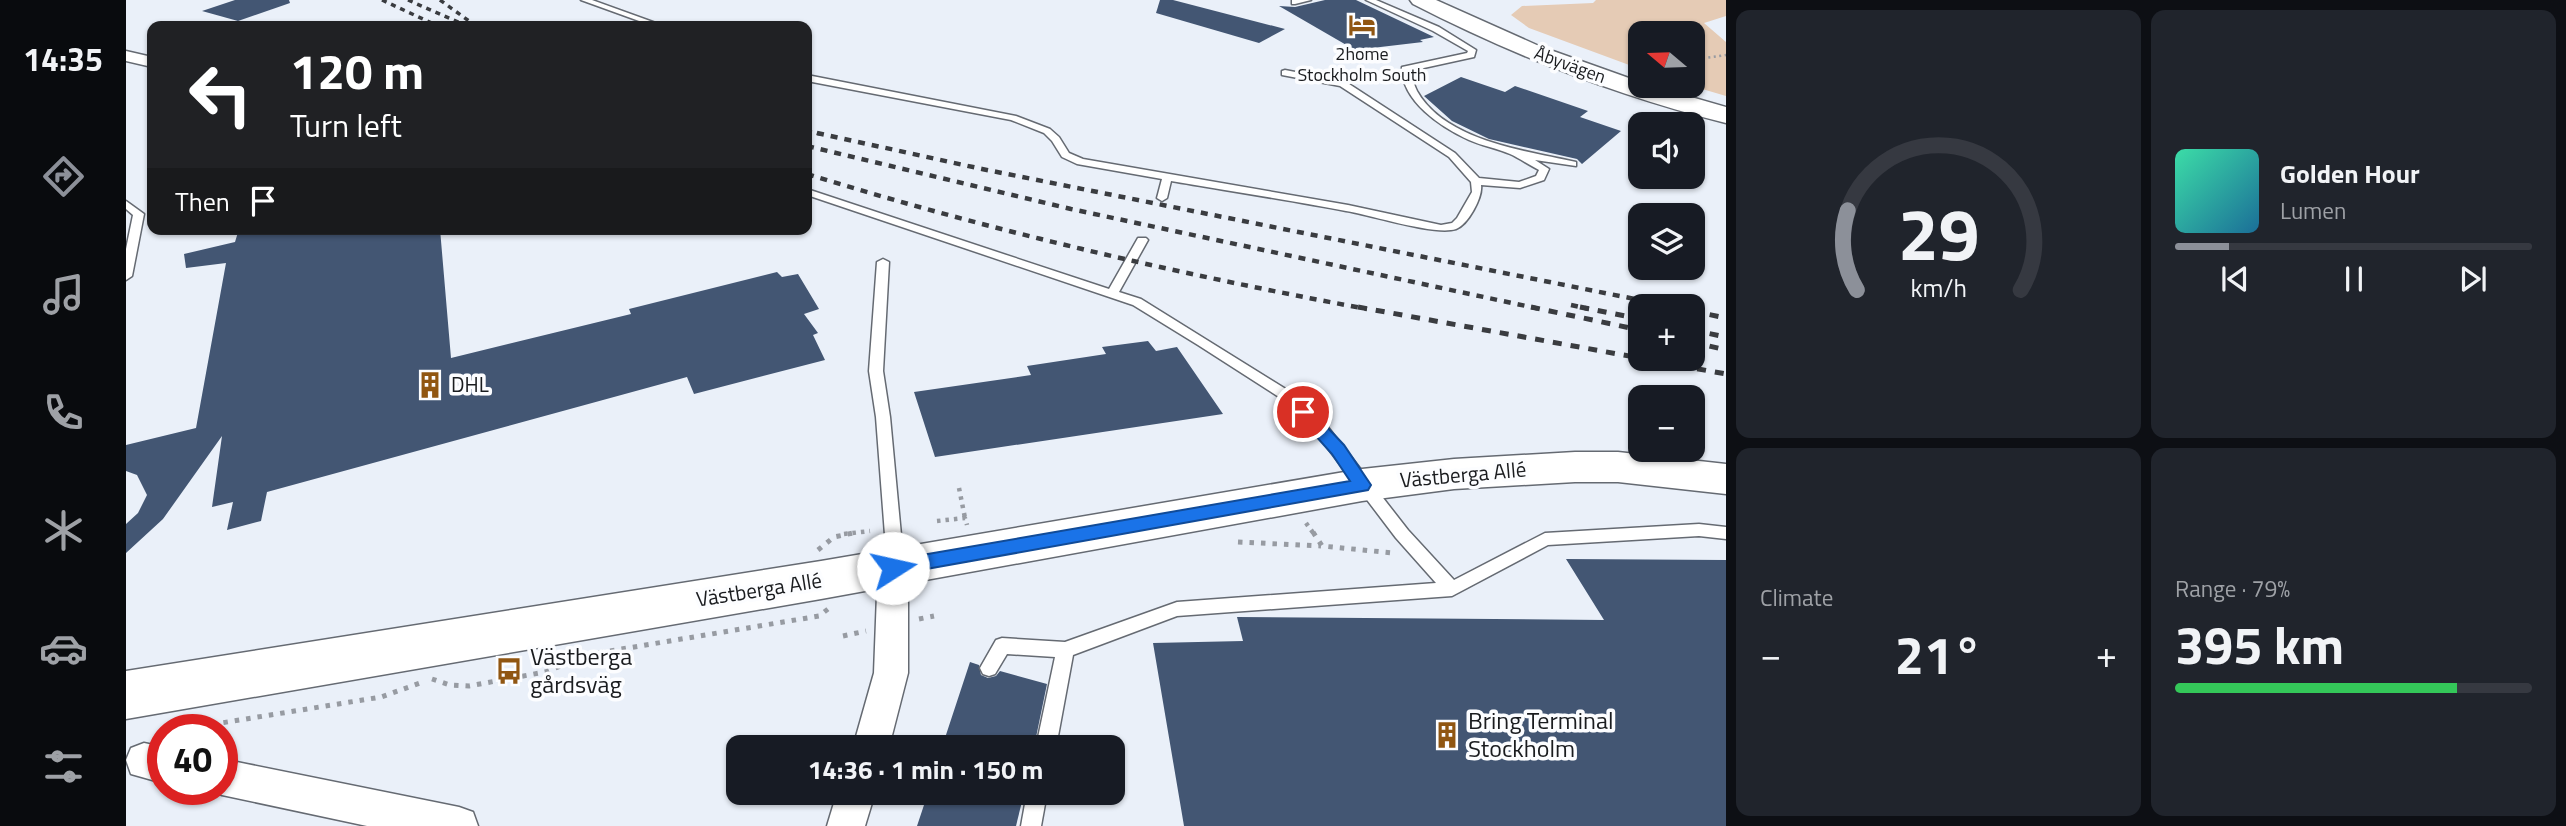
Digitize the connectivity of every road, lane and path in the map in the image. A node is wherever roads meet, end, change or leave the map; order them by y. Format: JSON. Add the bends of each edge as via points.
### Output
{"nodes":[{"id":1,"x":585,"y":0,"type":"edge"},
{"id":2,"x":1307,"y":0,"type":"edge"},
{"id":3,"x":1370,"y":0,"type":"edge"},
{"id":4,"x":1412,"y":0,"type":"edge"},
{"id":5,"x":1295,"y":2,"type":"dead end"},
{"id":6,"x":1433,"y":3,"type":"edge"},
{"id":7,"x":646,"y":21,"type":"edge"},
{"id":8,"x":126,"y":55,"type":"edge"},
{"id":9,"x":1726,"y":55,"type":"edge"},
{"id":10,"x":1705,"y":58,"type":"edge"},
{"id":11,"x":147,"y":61,"type":"edge"},
{"id":12,"x":1285,"y":73,"type":"dead end"},
{"id":13,"x":1628,"y":74,"type":"edge"},
{"id":14,"x":812,"y":79,"type":"edge"},
{"id":15,"x":1705,"y":98,"type":"edge"},
{"id":16,"x":1726,"y":104,"type":"edge"},
{"id":17,"x":1726,"y":115,"type":"edge"},
{"id":18,"x":1517,"y":154,"type":"junction"},
{"id":19,"x":1572,"y":163,"type":"dead end"},
{"id":20,"x":1167,"y":178,"type":"junction"},
{"id":21,"x":1476,"y":181,"type":"junction"},
{"id":22,"x":812,"y":194,"type":"edge"},
{"id":23,"x":1162,"y":198,"type":"dead end"},
{"id":24,"x":126,"y":204,"type":"edge"},
{"id":25,"x":1142,"y":240,"type":"dead end"},
{"id":26,"x":883,"y":262,"type":"dead end"},
{"id":27,"x":126,"y":276,"type":"edge"},
{"id":28,"x":1112,"y":294,"type":"junction"},
{"id":29,"x":1726,"y":479,"type":"edge"},
{"id":30,"x":1362,"y":485,"type":"junction"},
{"id":31,"x":959,"y":488,"type":"dead end"},
{"id":32,"x":1290,"y":498,"type":"junction"},
{"id":33,"x":965,"y":518,"type":"dead end"},
{"id":34,"x":1726,"y":533,"type":"edge"},
{"id":35,"x":1238,"y":542,"type":"dead end"},
{"id":36,"x":1322,"y":546,"type":"junction"},
{"id":37,"x":882,"y":550,"type":"junction"},
{"id":38,"x":818,"y":554,"type":"dead end"},
{"id":39,"x":1422,"y":556,"type":"junction"},
{"id":40,"x":1452,"y":589,"type":"junction"},
{"id":41,"x":1065,"y":650,"type":"junction"},
{"id":42,"x":989,"y":668,"type":"dead end"},
{"id":43,"x":440,"y":674,"type":"dead end"},
{"id":44,"x":126,"y":695,"type":"edge"},
{"id":45,"x":238,"y":720,"type":"edge"},
{"id":46,"x":874,"y":735,"type":"edge"},
{"id":47,"x":1048,"y":735,"type":"edge"},
{"id":48,"x":238,"y":781,"type":"edge"},
{"id":49,"x":852,"y":805,"type":"edge"},
{"id":50,"x":1035,"y":805,"type":"edge"},
{"id":51,"x":407,"y":821,"type":"edge"},
{"id":52,"x":459,"y":826,"type":"edge"},
{"id":53,"x":846,"y":826,"type":"edge"},
{"id":54,"x":1031,"y":826,"type":"edge"}],
"edges":[{"from":1,"to":7,"type":"lane"},
{"from":2,"to":5,"type":"lane"},
{"from":3,"to":18,"type":"lane","via":[[1472,50],[1471,55],[1405,69],[1407,80],[1418,100],[1455,129]]},
{"from":4,"to":6,"type":"street"},
{"from":6,"to":13,"type":"street","name":"Åbyvägen"},
{"from":6,"to":17,"type":"street","name":"Åbyvägen","via":[[1495,36],[1569,65]]},
{"from":8,"to":11,"type":"street"},
{"from":9,"to":10,"type":"path"},
{"from":12,"to":21,"type":"lane","via":[[1343,84],[1452,155]]},
{"from":14,"to":20,"type":"lane","via":[[1013,118],[1047,131],[1073,159]]},
{"from":15,"to":16,"type":"street"},
{"from":18,"to":19,"type":"lane"},
{"from":18,"to":21,"type":"lane","via":[[1544,169],[1540,178],[1520,185]]},
{"from":20,"to":21,"type":"lane","via":[[1441,228],[1461,220],[1477,192]]},
{"from":20,"to":23,"type":"lane"},
{"from":22,"to":28,"type":"lane"},
{"from":24,"to":27,"type":"lane","via":[[139,214]]},
{"from":25,"to":28,"type":"lane"},
{"from":26,"to":37,"type":"lane","via":[[876,371],[893,535]]},
{"from":28,"to":30,"type":"lane","via":[[1137,302],[1284,394],[1322,430]]},
{"from":29,"to":30,"type":"street","name":"Västberga Allé","via":[[1575,467]]},
{"from":30,"to":32,"type":"street","name":"Västberga Allé"},
{"from":30,"to":39,"type":"lane"},
{"from":31,"to":33,"type":"path"},
{"from":32,"to":36,"type":"path"},
{"from":32,"to":37,"type":"street","name":"Västberga Allé"},
{"from":34,"to":40,"type":"lane","via":[[1699,530],[1545,539]]},
{"from":35,"to":36,"type":"path"},
{"from":36,"to":39,"type":"path"},
{"from":37,"to":38,"type":"path","via":[[832,537],[821,544]]},
{"from":37,"to":44,"type":"street","name":"Västberga Allé"},
{"from":37,"to":46,"type":"street","via":[[891,673]]},
{"from":39,"to":40,"type":"lane"},
{"from":40,"to":41,"type":"lane","via":[[1177,608]]},
{"from":41,"to":42,"type":"lane","via":[[1002,646]]},
{"from":41,"to":47,"type":"lane"},
{"from":43,"to":45,"type":"path","via":[[381,697]]},
{"from":48,"to":51,"type":"street"},
{"from":49,"to":53,"type":"street"},
{"from":50,"to":54,"type":"lane"},
{"from":51,"to":52,"type":"street"}]}
